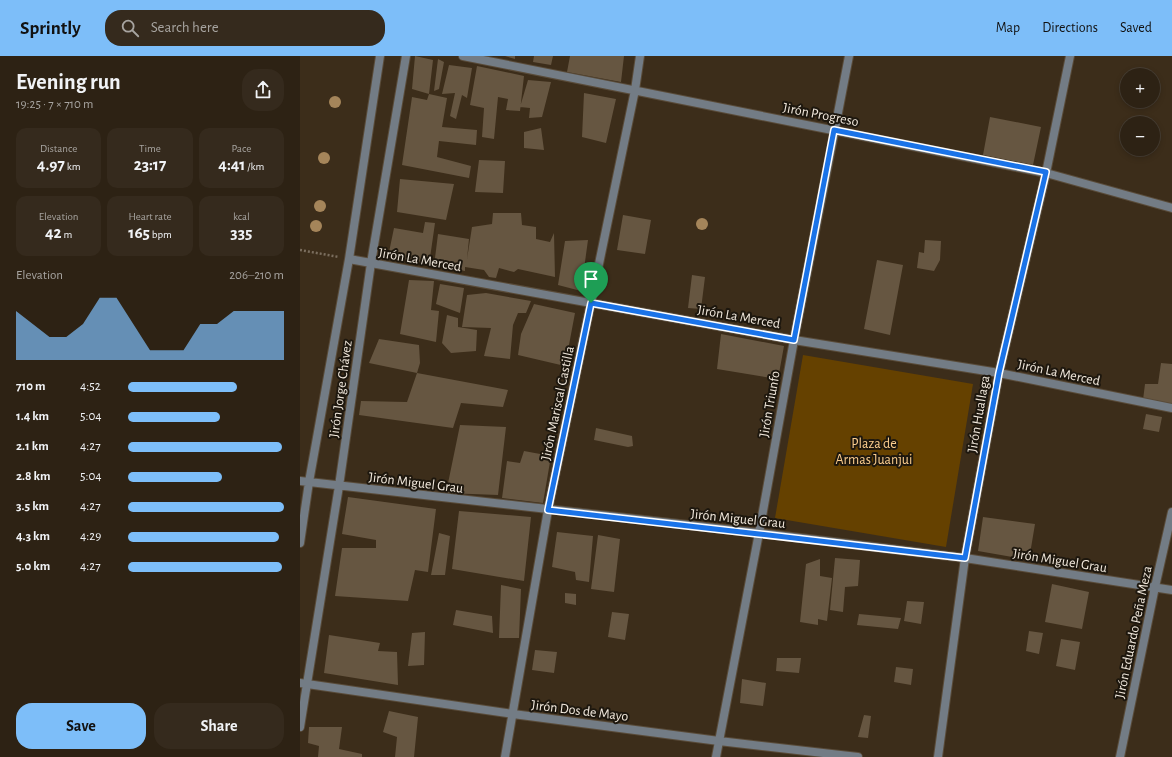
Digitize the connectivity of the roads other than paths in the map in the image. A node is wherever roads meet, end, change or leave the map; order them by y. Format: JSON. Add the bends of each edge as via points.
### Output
{"nodes":[{"id":1,"x":380,"y":56,"type":"edge"},
{"id":2,"x":406,"y":56,"type":"edge"},
{"id":3,"x":463,"y":56,"type":"edge"},
{"id":4,"x":640,"y":56,"type":"edge"},
{"id":5,"x":849,"y":56,"type":"edge"},
{"id":6,"x":1070,"y":56,"type":"edge"},
{"id":7,"x":635,"y":90,"type":"junction"},
{"id":8,"x":834,"y":130,"type":"junction"},
{"id":9,"x":1046,"y":172,"type":"junction"},
{"id":10,"x":1172,"y":208,"type":"edge"},
{"id":11,"x":349,"y":259,"type":"junction"},
{"id":12,"x":371,"y":263,"type":"junction"},
{"id":13,"x":591,"y":303,"type":"junction"},
{"id":14,"x":794,"y":340,"type":"junction"},
{"id":15,"x":999,"y":373,"type":"junction"},
{"id":16,"x":1172,"y":408,"type":"edge"},
{"id":17,"x":304,"y":482,"type":"edge"},
{"id":18,"x":339,"y":486,"type":"junction"},
{"id":19,"x":548,"y":510,"type":"junction"},
{"id":20,"x":1172,"y":512,"type":"edge"},
{"id":21,"x":759,"y":534,"type":"junction"},
{"id":22,"x":300,"y":543,"type":"edge"},
{"id":23,"x":965,"y":558,"type":"junction"},
{"id":24,"x":1155,"y":587,"type":"junction"},
{"id":25,"x":1172,"y":590,"type":"edge"},
{"id":26,"x":304,"y":683,"type":"edge"},
{"id":27,"x":513,"y":714,"type":"junction"},
{"id":28,"x":300,"y":727,"type":"edge"},
{"id":29,"x":719,"y":741,"type":"junction"},
{"id":30,"x":505,"y":757,"type":"edge"},
{"id":31,"x":716,"y":757,"type":"edge"},
{"id":32,"x":858,"y":757,"type":"edge"},
{"id":33,"x":938,"y":757,"type":"edge"},
{"id":34,"x":1120,"y":757,"type":"edge"}],
"edges":[{"from":1,"to":11,"type":"street","name":"Jirón Jorge Chávez"},
{"from":2,"to":12,"type":"street","name":"Jirón Jorge Chávez"},
{"from":3,"to":7,"type":"street","name":"Jirón Progreso"},
{"from":4,"to":7,"type":"street","name":"Jirón Mariscal Castilla"},
{"from":5,"to":8,"type":"street","name":"Jirón Triunfo"},
{"from":6,"to":9,"type":"street","name":"Jirón Huallaga"},
{"from":7,"to":8,"type":"street","name":"Jirón Progreso"},
{"from":7,"to":13,"type":"street","name":"Jirón Mariscal Castilla"},
{"from":8,"to":9,"type":"street","name":"Jirón Progreso"},
{"from":8,"to":14,"type":"street","name":"Jirón Triunfo"},
{"from":9,"to":10,"type":"street","name":"Jirón Progreso"},
{"from":9,"to":15,"type":"street","name":"Jirón Huallaga"},
{"from":11,"to":12,"type":"street","name":"Jirón La Merced"},
{"from":11,"to":17,"type":"street","name":"Jirón Jorge Chávez"},
{"from":12,"to":13,"type":"street","name":"Jirón La Merced"},
{"from":12,"to":18,"type":"street","name":"Jirón Jorge Chávez"},
{"from":13,"to":14,"type":"street","name":"Jirón La Merced"},
{"from":13,"to":19,"type":"street","name":"Jirón Mariscal Castilla"},
{"from":14,"to":15,"type":"street","name":"Jirón La Merced"},
{"from":14,"to":21,"type":"street","name":"Jirón Triunfo"},
{"from":15,"to":16,"type":"street","name":"Jirón La Merced"},
{"from":15,"to":23,"type":"street","name":"Jirón Huallaga"},
{"from":17,"to":18,"type":"street","name":"Jirón Miguel Grau"},
{"from":17,"to":22,"type":"street","name":"Jirón Jorge Chávez"},
{"from":18,"to":19,"type":"street","name":"Jirón Miguel Grau"},
{"from":18,"to":26,"type":"street","name":"Jirón Jorge Chávez"},
{"from":19,"to":21,"type":"street","name":"Jirón Miguel Grau"},
{"from":19,"to":27,"type":"street","name":"Jirón Mariscal Castilla"},
{"from":20,"to":24,"type":"street","name":"Jirón Eduardo Peña Meza"},
{"from":21,"to":23,"type":"street","name":"Jirón Miguel Grau"},
{"from":21,"to":29,"type":"street","name":"Jirón Triunfo"},
{"from":23,"to":24,"type":"street","name":"Jirón Miguel Grau"},
{"from":23,"to":33,"type":"street","name":"Jirón Huallaga"},
{"from":24,"to":25,"type":"street","name":"Jirón Miguel Grau"},
{"from":24,"to":34,"type":"street","name":"Jirón Eduardo Peña Meza"},
{"from":26,"to":27,"type":"street","name":"Jirón Dos de Mayo"},
{"from":26,"to":28,"type":"street","name":"Jirón Jorge Chávez"},
{"from":27,"to":29,"type":"street","name":"Jirón Dos de Mayo"},
{"from":27,"to":30,"type":"street","name":"Jirón Mariscal Castilla"},
{"from":29,"to":31,"type":"street","name":"Jirón Triunfo"},
{"from":29,"to":32,"type":"street","name":"Jirón Dos de Mayo"}]}
